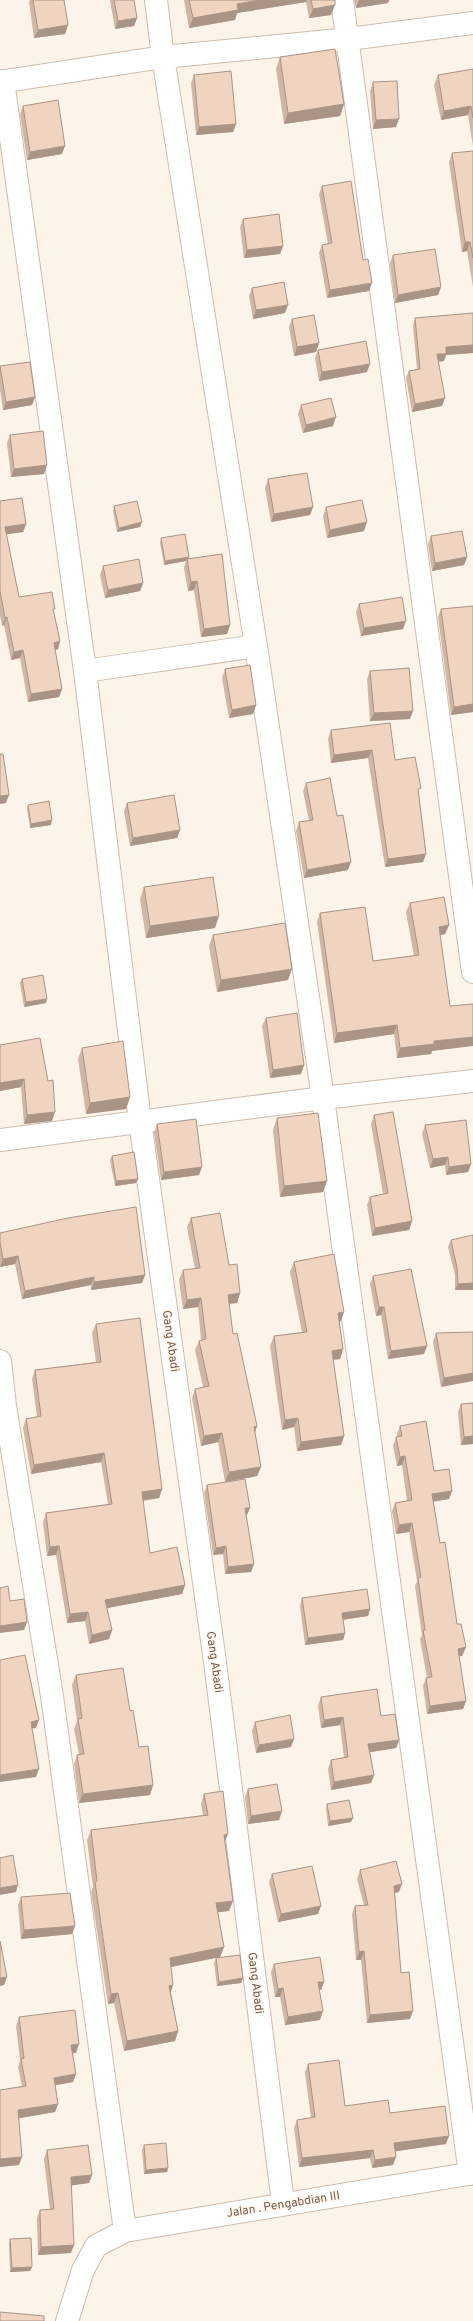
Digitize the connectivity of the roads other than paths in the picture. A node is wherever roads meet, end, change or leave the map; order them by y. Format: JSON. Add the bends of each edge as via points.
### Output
{"nodes":[{"id":1,"x":156,"y":0,"type":"edge"},
{"id":2,"x":342,"y":0,"type":"edge"},
{"id":3,"x":473,"y":23,"type":"edge"},
{"id":4,"x":348,"y":40,"type":"junction"},
{"id":5,"x":163,"y":57,"type":"junction"},
{"id":6,"x":2,"y":82,"type":"edge"},
{"id":7,"x":256,"y":646,"type":"junction"},
{"id":8,"x":85,"y":671,"type":"junction"},
{"id":9,"x":473,"y":972,"type":"edge"},
{"id":10,"x":473,"y":1081,"type":"edge"},
{"id":11,"x":323,"y":1098,"type":"junction"},
{"id":12,"x":140,"y":1121,"type":"junction"},
{"id":13,"x":0,"y":1140,"type":"edge"},
{"id":14,"x":0,"y":1361,"type":"edge"},
{"id":15,"x":471,"y":2174,"type":"edge"},
{"id":16,"x":283,"y":2203,"type":"junction"},
{"id":17,"x":125,"y":2231,"type":"junction"},
{"id":18,"x":66,"y":2321,"type":"edge"}],
"edges":[{"from":1,"to":5,"type":"street"},
{"from":2,"to":4,"type":"street"},
{"from":3,"to":4,"type":"street"},
{"from":4,"to":5,"type":"street"},
{"from":4,"to":9,"type":"street"},
{"from":5,"to":6,"type":"street"},
{"from":5,"to":7,"type":"street"},
{"from":6,"to":8,"type":"street","name":"Gang Abadi"},
{"from":7,"to":8,"type":"street"},
{"from":7,"to":11,"type":"street"},
{"from":8,"to":12,"type":"street","name":"Gang Abadi"},
{"from":10,"to":11,"type":"street"},
{"from":11,"to":12,"type":"street"},
{"from":11,"to":15,"type":"street"},
{"from":12,"to":13,"type":"street"},
{"from":12,"to":16,"type":"street","name":"Gang Abadi","via":[[215,1662]]},
{"from":14,"to":17,"type":"street","via":[[4,1406],[52,1696]]},
{"from":15,"to":16,"type":"street","name":"Jalan . Pengabdian III"},
{"from":16,"to":17,"type":"street","name":"Jalan . Pengabdian III"},
{"from":17,"to":18,"type":"street","name":"Jalan . Pengabdian III","via":[[96,2246],[83,2270]]}]}
